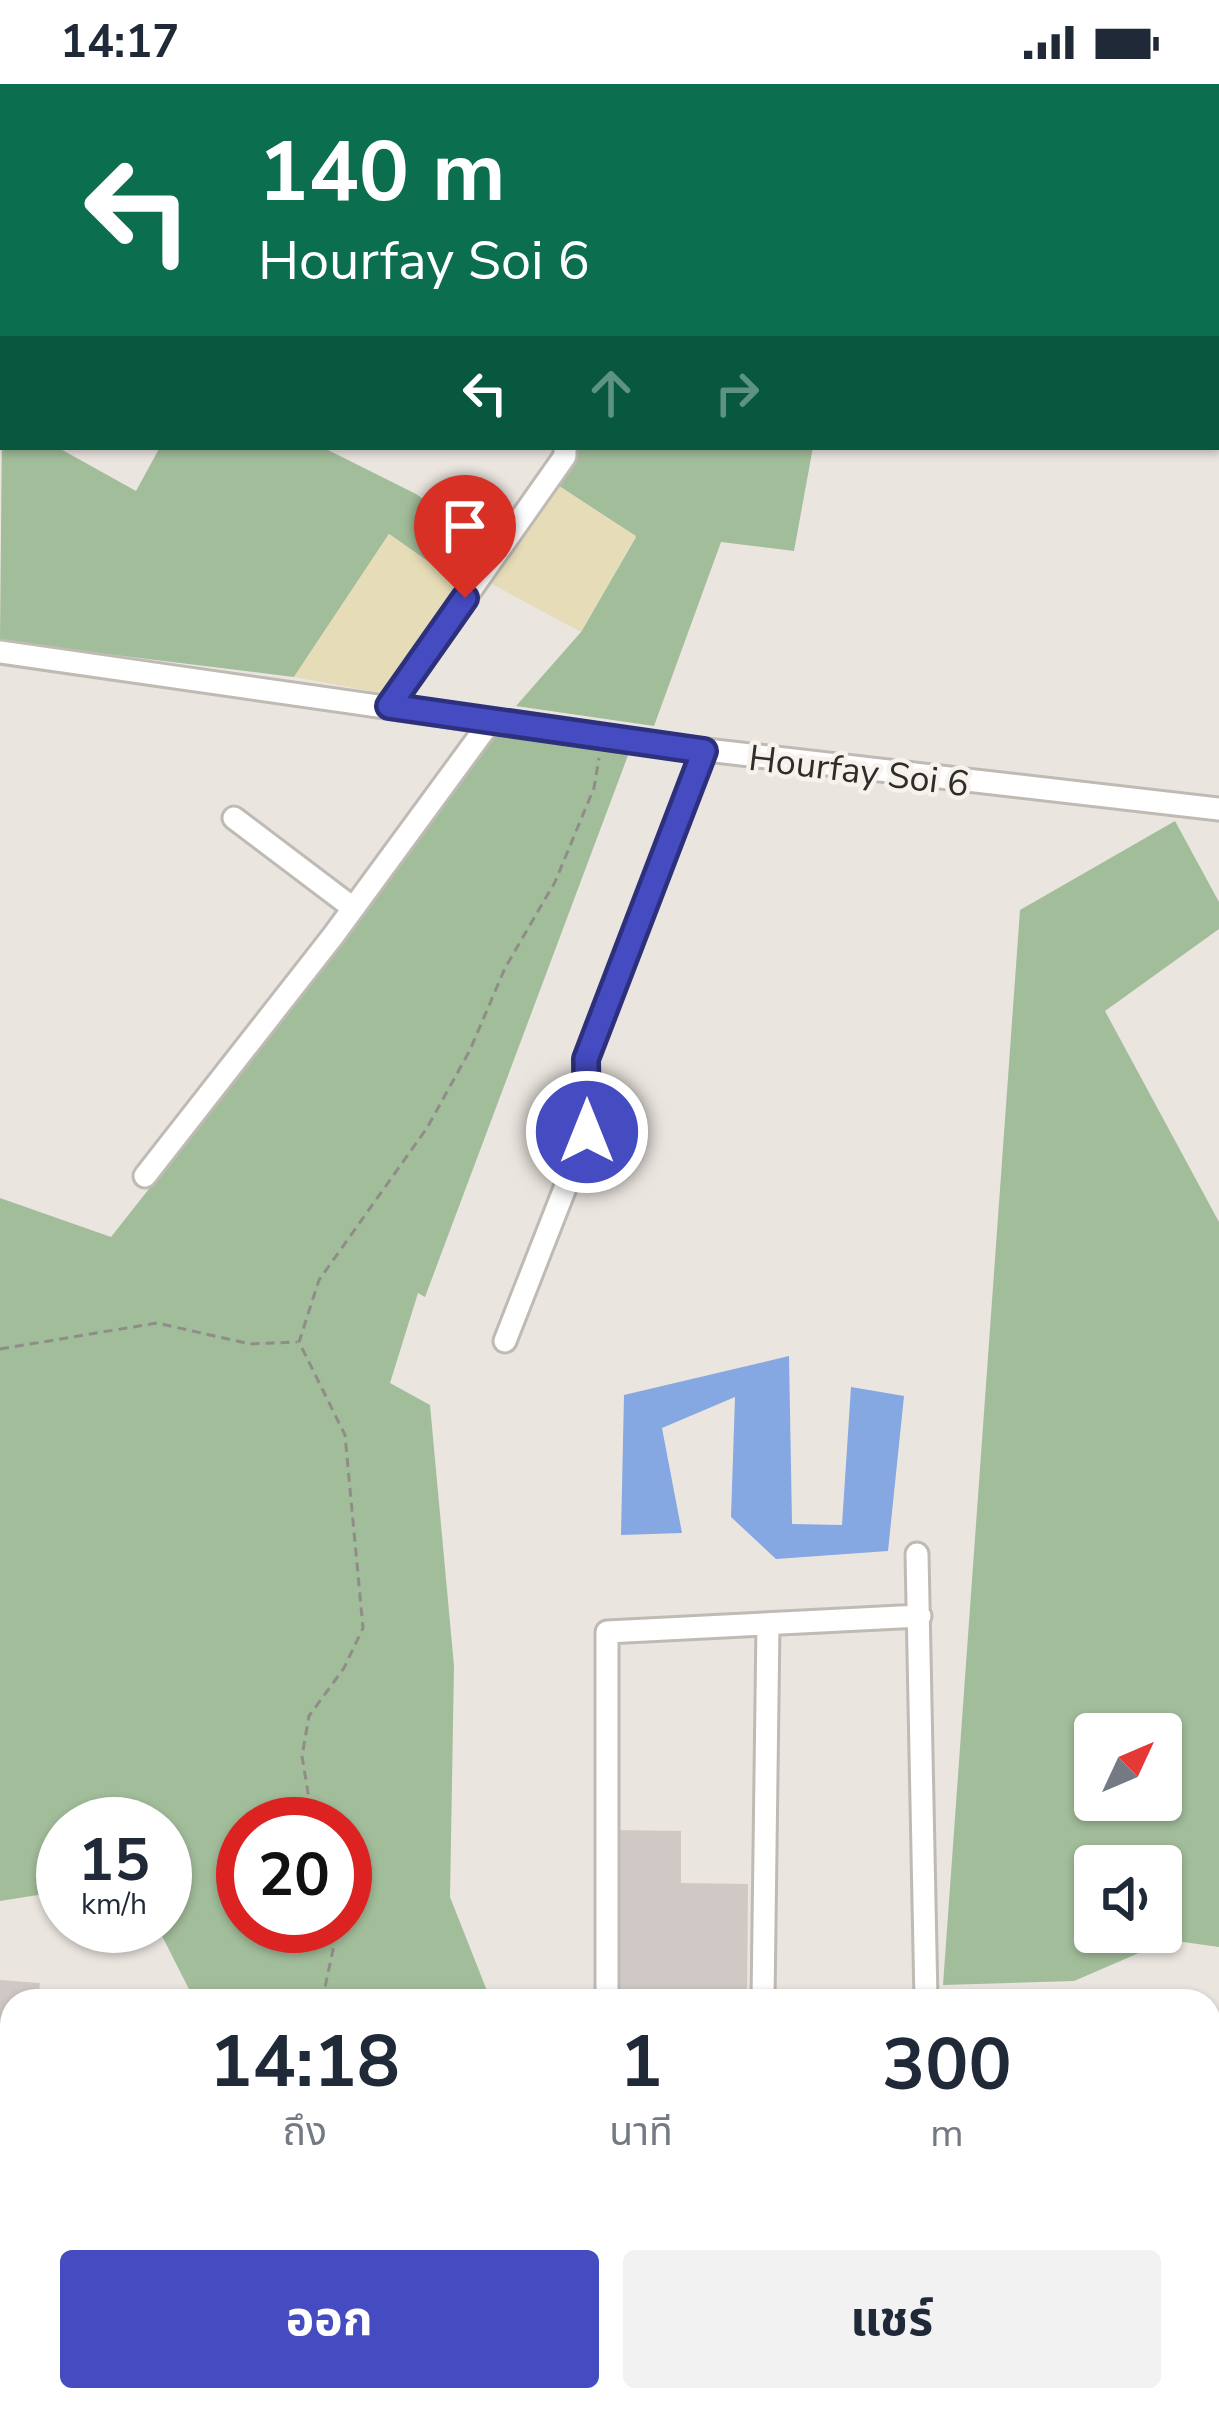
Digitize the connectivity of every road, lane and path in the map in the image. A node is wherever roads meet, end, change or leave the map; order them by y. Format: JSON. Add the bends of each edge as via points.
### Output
{"nodes":[{"id":1,"x":566,"y":450,"type":"edge"},
{"id":2,"x":0,"y":652,"type":"edge"},
{"id":3,"x":389,"y":706,"type":"junction"},
{"id":4,"x":490,"y":722,"type":"junction"},
{"id":5,"x":602,"y":738,"type":"junction"},
{"id":6,"x":704,"y":751,"type":"junction"},
{"id":7,"x":1219,"y":809,"type":"edge"},
{"id":8,"x":233,"y":818,"type":"dead end"},
{"id":9,"x":353,"y":908,"type":"junction"},
{"id":10,"x":145,"y":1176,"type":"dead end"},
{"id":11,"x":506,"y":1341,"type":"dead end"},
{"id":12,"x":299,"y":1342,"type":"junction"},
{"id":13,"x":0,"y":1349,"type":"edge"},
{"id":14,"x":916,"y":1554,"type":"dead end"},
{"id":15,"x":920,"y":1616,"type":"junction"},
{"id":16,"x":768,"y":1624,"type":"junction"},
{"id":17,"x":309,"y":1797,"type":"edge"},
{"id":18,"x":332,"y":1953,"type":"edge"},
{"id":19,"x":325,"y":1989,"type":"edge"},
{"id":20,"x":607,"y":1989,"type":"edge"},
{"id":21,"x":763,"y":1989,"type":"edge"},
{"id":22,"x":926,"y":1989,"type":"edge"}],
"edges":[{"from":1,"to":3,"type":"street"},
{"from":2,"to":3,"type":"street","name":"Hourfay Soi 6"},
{"from":3,"to":4,"type":"street","name":"Hourfay Soi 6"},
{"from":4,"to":5,"type":"street","name":"Hourfay Soi 6"},
{"from":4,"to":9,"type":"street"},
{"from":5,"to":6,"type":"street","name":"Hourfay Soi 6"},
{"from":5,"to":12,"type":"path","via":[[594,788],[555,882],[427,1128],[319,1280]]},
{"from":6,"to":7,"type":"street","name":"Hourfay Soi 6"},
{"from":6,"to":11,"type":"street","via":[[586,1059],[587,1132]]},
{"from":8,"to":9,"type":"street"},
{"from":9,"to":10,"type":"street"},
{"from":12,"to":13,"type":"path","via":[[250,1344],[157,1323]]},
{"from":12,"to":17,"type":"path","via":[[345,1435],[363,1628],[309,1716],[302,1756]]},
{"from":14,"to":15,"type":"street"},
{"from":15,"to":16,"type":"street"},
{"from":15,"to":22,"type":"street"},
{"from":16,"to":20,"type":"street","via":[[607,1632]]},
{"from":16,"to":21,"type":"street"},
{"from":18,"to":19,"type":"path"}]}
